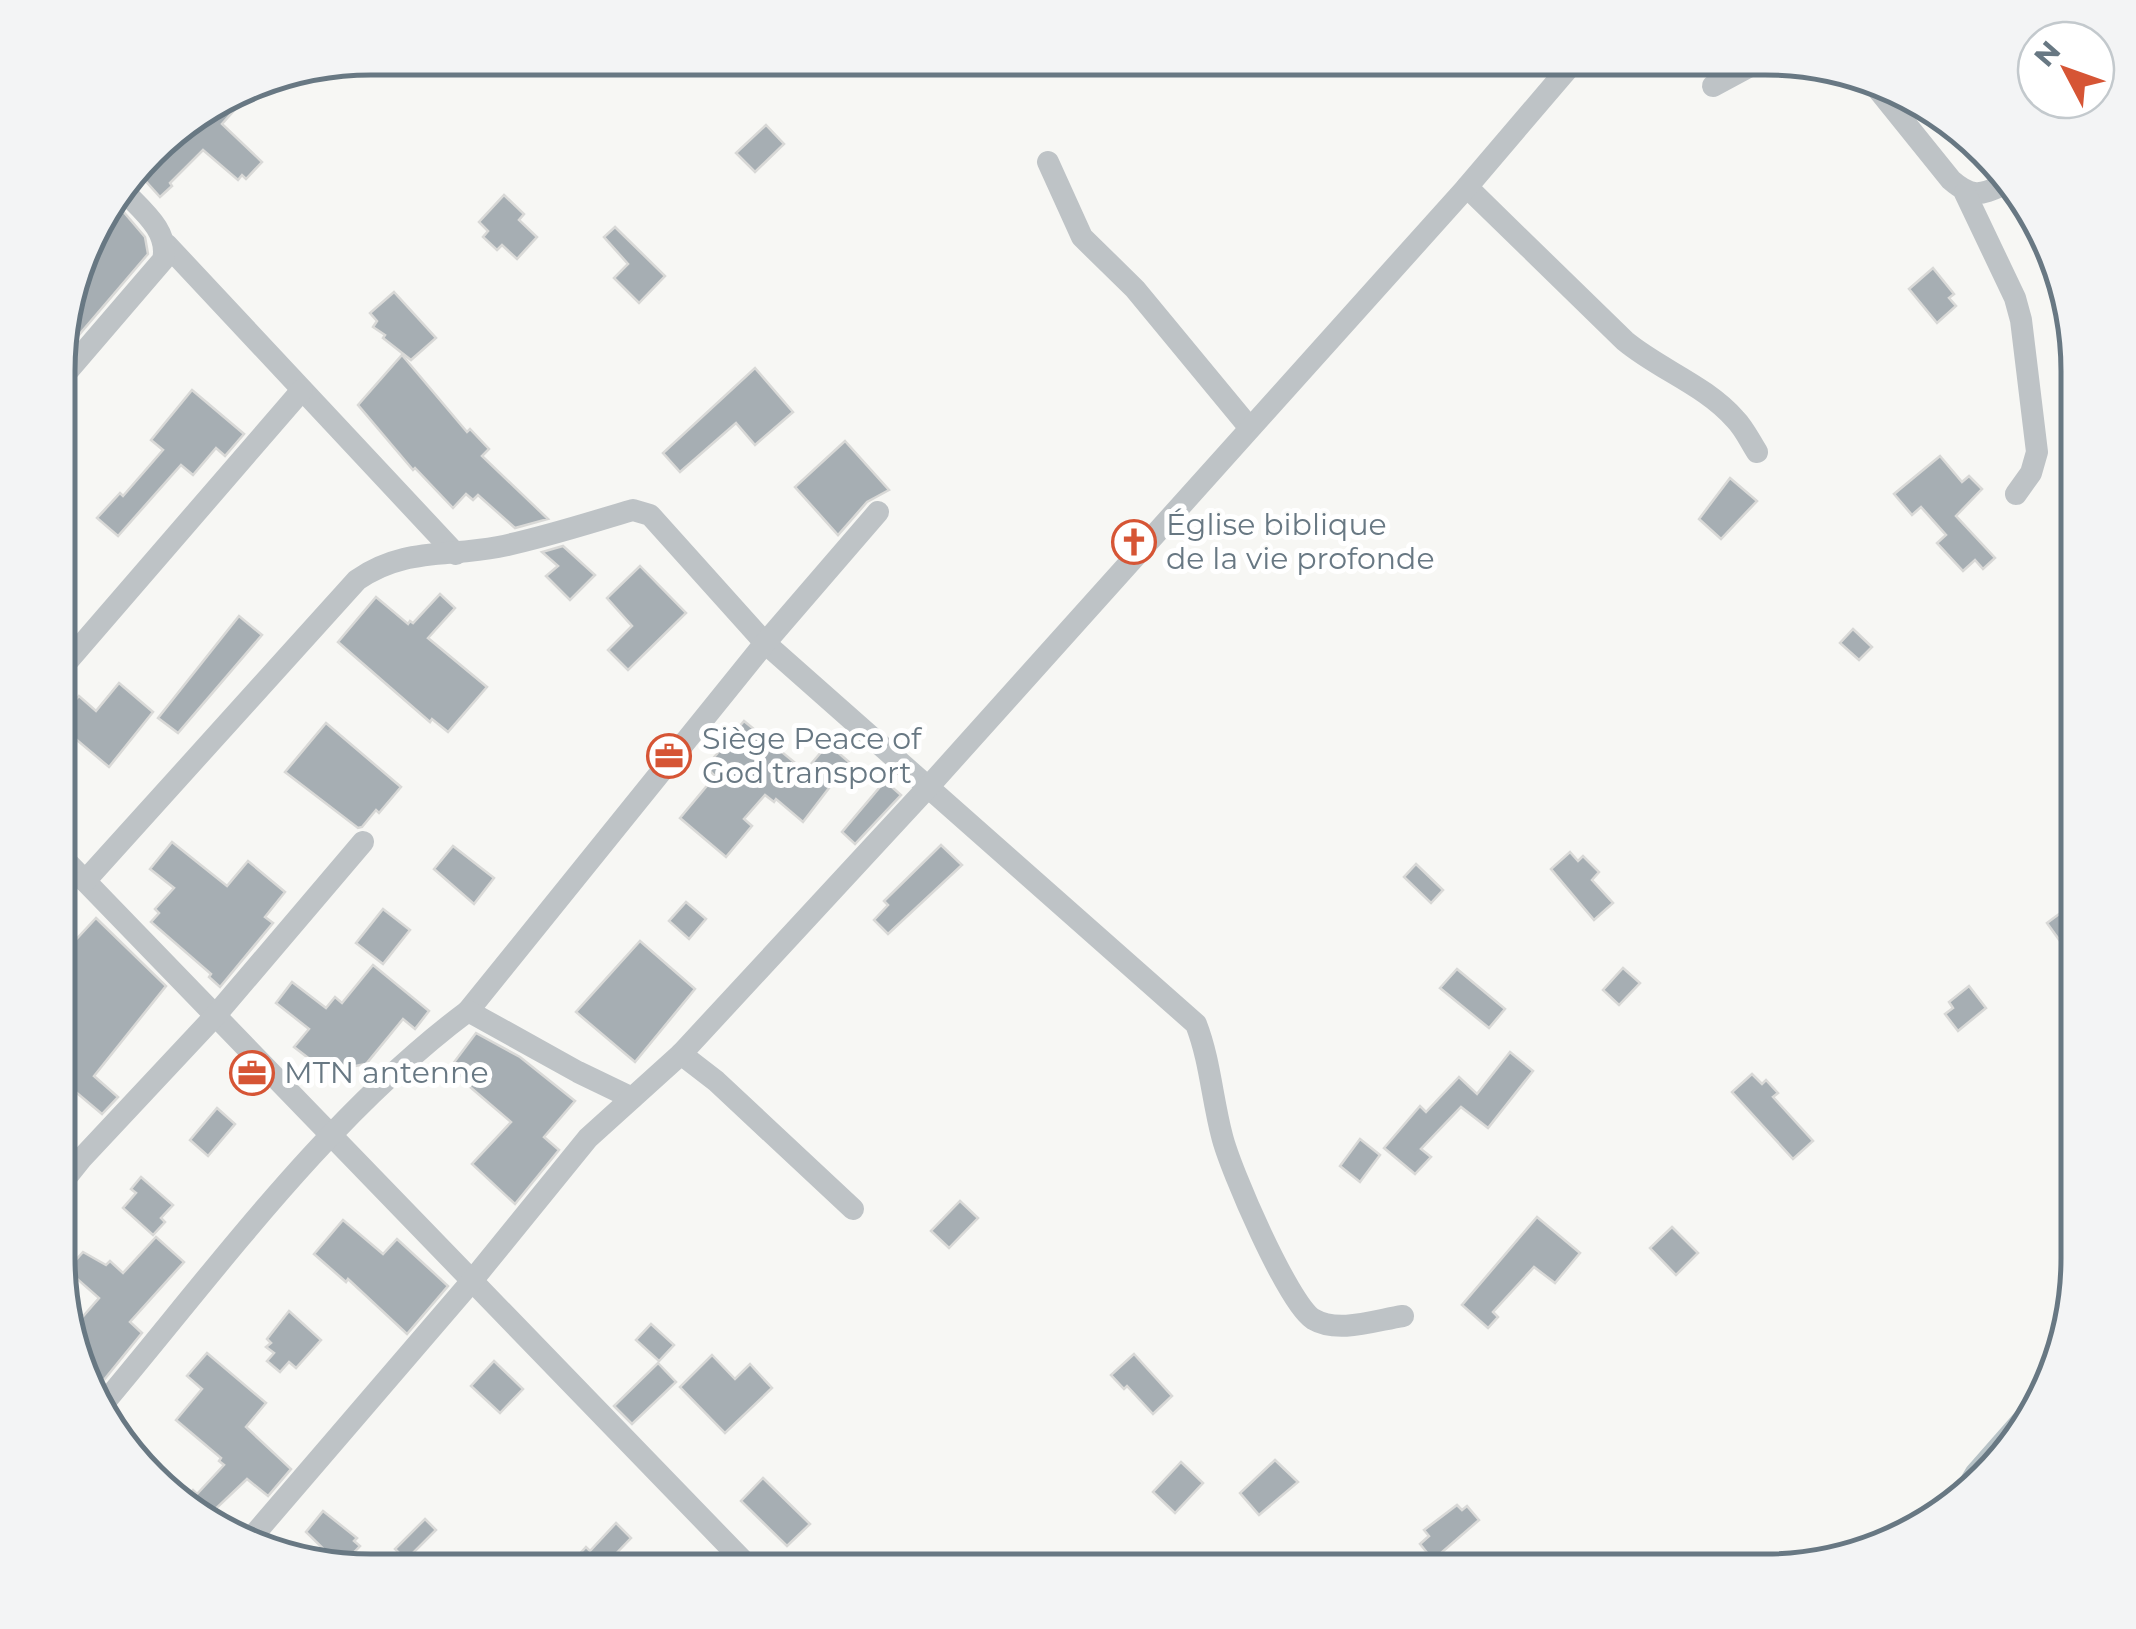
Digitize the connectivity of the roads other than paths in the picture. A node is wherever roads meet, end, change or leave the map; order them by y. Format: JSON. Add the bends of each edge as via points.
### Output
{"nodes":[{"id":1,"x":1562,"y":76,"type":"edge"},
{"id":2,"x":1731,"y":76,"type":"edge"},
{"id":3,"x":1712,"y":86,"type":"dead end"},
{"id":4,"x":1889,"y":103,"type":"edge"},
{"id":5,"x":1048,"y":162,"type":"dead end"},
{"id":6,"x":1467,"y":187,"type":"junction"},
{"id":7,"x":1997,"y":187,"type":"edge"},
{"id":8,"x":1965,"y":193,"type":"junction"},
{"id":9,"x":131,"y":199,"type":"edge"},
{"id":10,"x":167,"y":245,"type":"junction"},
{"id":11,"x":76,"y":355,"type":"edge"},
{"id":12,"x":302,"y":390,"type":"junction"},
{"id":13,"x":1249,"y":427,"type":"junction"},
{"id":14,"x":1757,"y":452,"type":"dead end"},
{"id":15,"x":2016,"y":494,"type":"dead end"},
{"id":16,"x":878,"y":512,"type":"dead end"},
{"id":17,"x":456,"y":554,"type":"junction"},
{"id":18,"x":765,"y":643,"type":"junction"},
{"id":19,"x":75,"y":652,"type":"edge"},
{"id":20,"x":930,"y":785,"type":"junction"},
{"id":21,"x":363,"y":842,"type":"dead end"},
{"id":22,"x":76,"y":871,"type":"edge"},
{"id":23,"x":85,"y":881,"type":"junction"},
{"id":24,"x":468,"y":1012,"type":"junction"},
{"id":25,"x":216,"y":1016,"type":"junction"},
{"id":26,"x":681,"y":1054,"type":"junction"},
{"id":27,"x":632,"y":1098,"type":"junction"},
{"id":28,"x":329,"y":1136,"type":"junction"},
{"id":29,"x":76,"y":1167,"type":"edge"},
{"id":30,"x":853,"y":1209,"type":"dead end"},
{"id":31,"x":471,"y":1282,"type":"junction"},
{"id":32,"x":1403,"y":1316,"type":"dead end"},
{"id":33,"x":110,"y":1397,"type":"edge"},
{"id":34,"x":257,"y":1531,"type":"edge"},
{"id":35,"x":737,"y":1553,"type":"edge"}],
"edges":[{"from":1,"to":6,"type":"street"},
{"from":2,"to":3,"type":"street"},
{"from":4,"to":8,"type":"street"},
{"from":5,"to":13,"type":"street","via":[[1082,237],[1135,289]]},
{"from":6,"to":13,"type":"street"},
{"from":6,"to":14,"type":"street","via":[[1625,341],[1711,396]]},
{"from":7,"to":8,"type":"street"},
{"from":8,"to":15,"type":"street","via":[[2021,320],[2037,452]]},
{"from":9,"to":10,"type":"street"},
{"from":10,"to":11,"type":"street","via":[[163,260]]},
{"from":10,"to":12,"type":"street"},
{"from":12,"to":17,"type":"street"},
{"from":12,"to":19,"type":"street"},
{"from":13,"to":20,"type":"street"},
{"from":16,"to":18,"type":"street"},
{"from":17,"to":18,"type":"street","via":[[633,510],[650,515]]},
{"from":17,"to":23,"type":"street","via":[[404,556],[357,580]]},
{"from":18,"to":20,"type":"street"},
{"from":18,"to":24,"type":"street"},
{"from":20,"to":26,"type":"street"},
{"from":20,"to":32,"type":"street","via":[[1196,1024],[1235,1176],[1295,1300],[1312,1318],[1334,1326]]},
{"from":21,"to":25,"type":"street"},
{"from":22,"to":23,"type":"street"},
{"from":23,"to":25,"type":"street"},
{"from":24,"to":27,"type":"street"},
{"from":24,"to":28,"type":"street","via":[[410,1057]]},
{"from":25,"to":28,"type":"street"},
{"from":25,"to":29,"type":"street"},
{"from":26,"to":27,"type":"street"},
{"from":26,"to":30,"type":"street"},
{"from":27,"to":31,"type":"street","via":[[588,1138]]},
{"from":28,"to":31,"type":"street"},
{"from":28,"to":33,"type":"street"},
{"from":31,"to":34,"type":"street"},
{"from":31,"to":35,"type":"street"}]}
